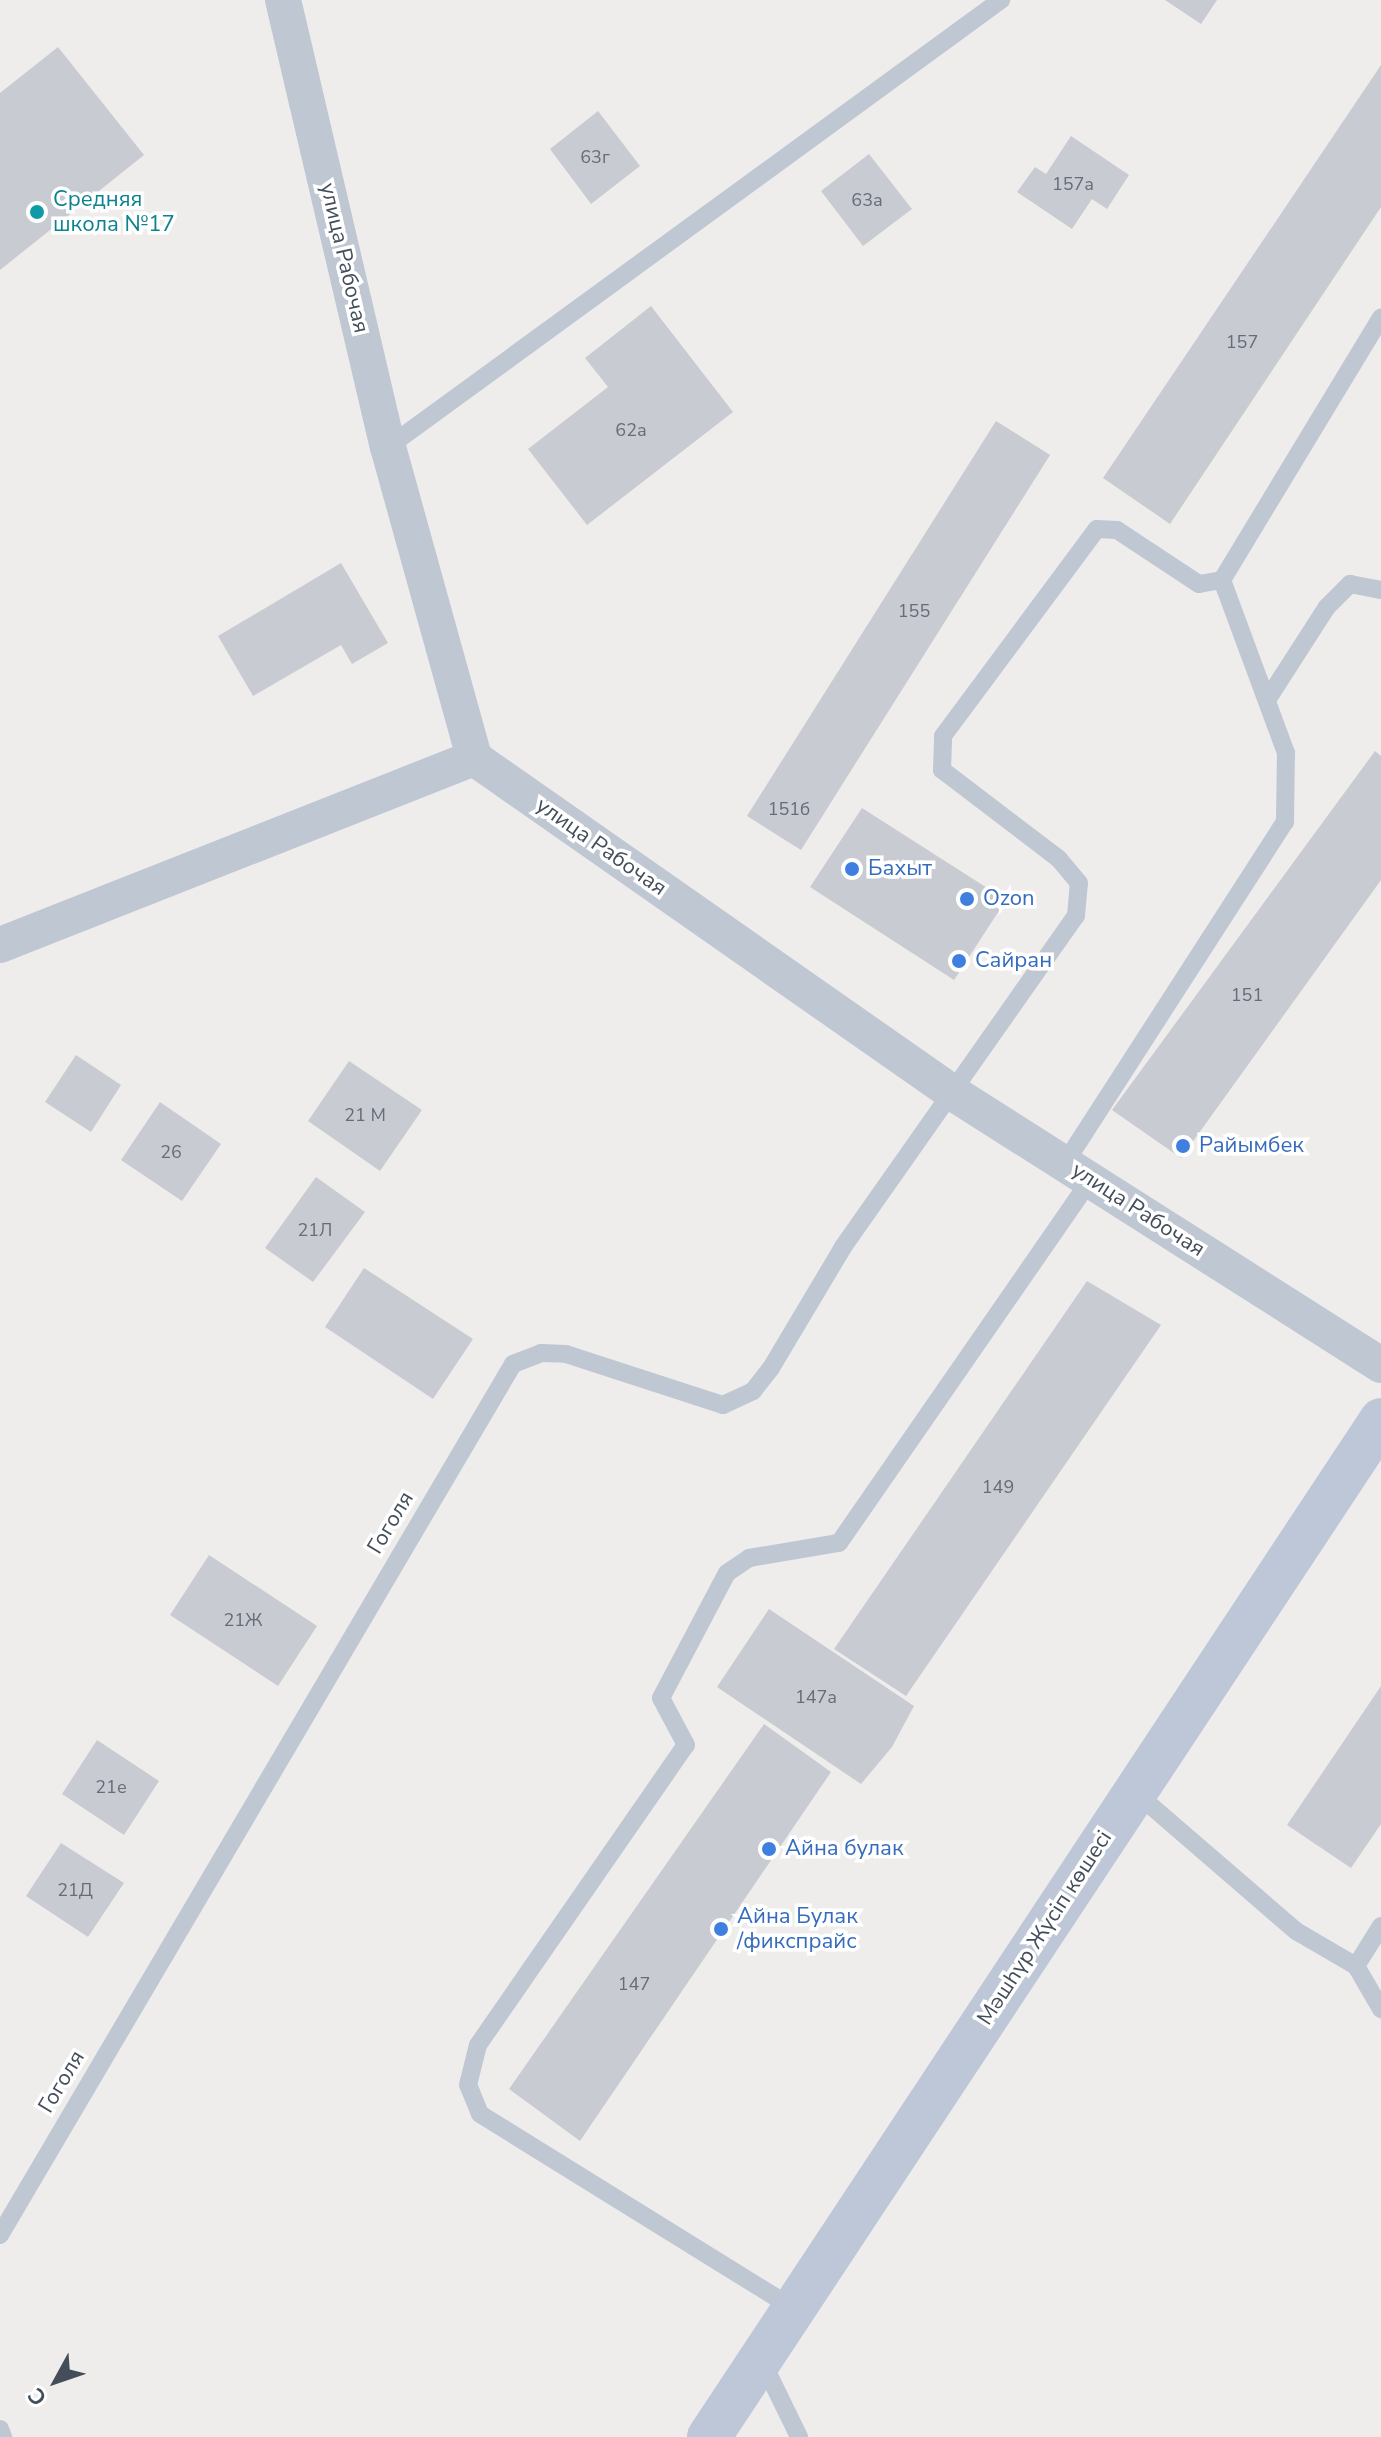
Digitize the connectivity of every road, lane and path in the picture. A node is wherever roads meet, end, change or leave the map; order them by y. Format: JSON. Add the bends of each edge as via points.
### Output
{"nodes":[{"id":1,"x":283,"y":0,"type":"edge"},
{"id":2,"x":1001,"y":0,"type":"edge"},
{"id":3,"x":1381,"y":317,"type":"edge"},
{"id":4,"x":388,"y":447,"type":"junction"},
{"id":5,"x":1222,"y":580,"type":"junction"},
{"id":6,"x":1381,"y":590,"type":"edge"},
{"id":7,"x":1267,"y":700,"type":"junction"},
{"id":8,"x":474,"y":758,"type":"junction"},
{"id":9,"x":0,"y":945,"type":"edge"},
{"id":10,"x":953,"y":1093,"type":"junction"},
{"id":11,"x":1077,"y":1171,"type":"junction"},
{"id":12,"x":1381,"y":1365,"type":"edge"},
{"id":13,"x":1381,"y":1420,"type":"edge"},
{"id":14,"x":1135,"y":1792,"type":"junction"},
{"id":15,"x":1381,"y":1926,"type":"edge"},
{"id":16,"x":1356,"y":1966,"type":"junction"},
{"id":17,"x":1381,"y":2009,"type":"edge"},
{"id":18,"x":0,"y":2235,"type":"edge"},
{"id":19,"x":793,"y":2308,"type":"junction"},
{"id":20,"x":761,"y":2358,"type":"junction"},
{"id":21,"x":0,"y":2429,"type":"edge"},
{"id":22,"x":3,"y":2437,"type":"edge"},
{"id":23,"x":709,"y":2437,"type":"edge"},
{"id":24,"x":799,"y":2437,"type":"edge"}],
"edges":[{"from":1,"to":4,"type":"street","name":"улица Рабочая"},
{"from":2,"to":4,"type":"lane"},
{"from":3,"to":5,"type":"lane"},
{"from":4,"to":8,"type":"street","name":"улица Рабочая"},
{"from":5,"to":7,"type":"lane"},
{"from":5,"to":10,"type":"lane","name":"Гоголя","via":[[1199,584],[1117,530],[1097,529],[943,736],[942,770],[1059,859],[1079,883],[1076,916]]},
{"from":6,"to":7,"type":"lane","via":[[1350,584],[1327,607]]},
{"from":7,"to":11,"type":"lane","via":[[1286,753],[1285,822]]},
{"from":8,"to":9,"type":"street"},
{"from":8,"to":10,"type":"street","name":"улица Рабочая"},
{"from":10,"to":11,"type":"street","name":"улица Рабочая"},
{"from":10,"to":18,"type":"lane","name":"Гоголя","via":[[843,1247],[753,1391],[723,1405],[566,1354],[541,1353],[513,1364]]},
{"from":11,"to":12,"type":"street","name":"улица Рабочая"},
{"from":11,"to":19,"type":"lane","via":[[839,1543],[749,1558],[727,1573],[661,1698],[686,1745],[478,2045],[468,2085],[480,2114]]},
{"from":13,"to":14,"type":"main road","name":"Мәшһүр Жүсіп көшесі"},
{"from":14,"to":16,"type":"lane","via":[[1296,1931]]},
{"from":14,"to":19,"type":"main road","name":"Мәшһүр Жүсіп көшесі"},
{"from":15,"to":16,"type":"lane"},
{"from":16,"to":17,"type":"lane"},
{"from":19,"to":20,"type":"main road","name":"Мәшһүр Жүсіп көшесі"},
{"from":20,"to":23,"type":"main road","name":"Мәшһүр Жүсіп көшесі"},
{"from":20,"to":24,"type":"lane"},
{"from":21,"to":22,"type":"lane"}]}
